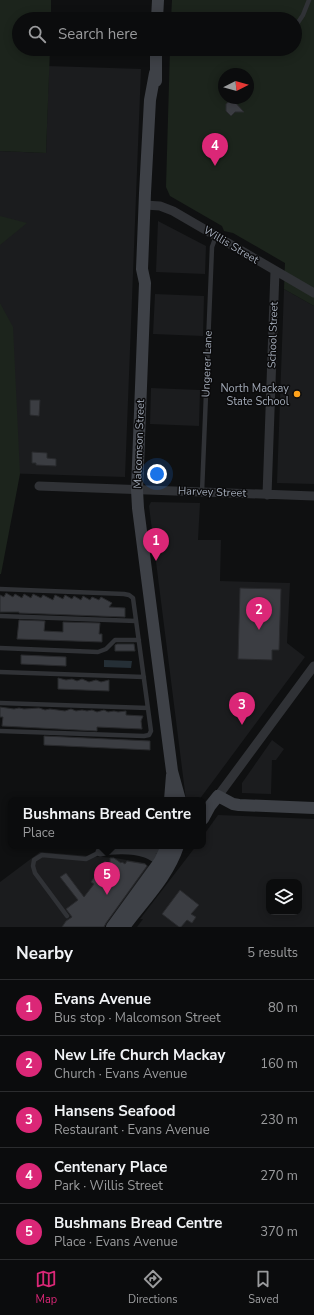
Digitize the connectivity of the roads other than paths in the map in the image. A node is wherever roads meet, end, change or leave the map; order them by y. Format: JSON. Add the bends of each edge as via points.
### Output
{"nodes":[{"id":1,"x":158,"y":0,"type":"edge"},
{"id":2,"x":309,"y":0,"type":"edge"},
{"id":3,"x":157,"y":12,"type":"edge"},
{"id":4,"x":302,"y":16,"type":"edge"},
{"id":5,"x":156,"y":56,"type":"edge"},
{"id":6,"x":148,"y":205,"type":"junction"},
{"id":7,"x":216,"y":236,"type":"junction"},
{"id":8,"x":275,"y":272,"type":"junction"},
{"id":9,"x":314,"y":293,"type":"edge"},
{"id":10,"x":39,"y":486,"type":"dead end"},
{"id":11,"x":137,"y":490,"type":"junction"},
{"id":12,"x":202,"y":492,"type":"junction"},
{"id":13,"x":266,"y":495,"type":"junction"},
{"id":14,"x":314,"y":496,"type":"edge"},
{"id":15,"x":0,"y":590,"type":"edge"},
{"id":16,"x":0,"y":616,"type":"edge"},
{"id":17,"x":136,"y":621,"type":"junction"},
{"id":18,"x":139,"y":640,"type":"junction"},
{"id":19,"x":0,"y":648,"type":"edge"},
{"id":20,"x":314,"y":666,"type":"edge"},
{"id":21,"x":0,"y":672,"type":"edge"},
{"id":22,"x":144,"y":677,"type":"junction"},
{"id":23,"x":0,"y":703,"type":"edge"},
{"id":24,"x":148,"y":708,"type":"junction"},
{"id":25,"x":0,"y":731,"type":"edge"},
{"id":26,"x":172,"y":771,"type":"junction"},
{"id":27,"x":170,"y":797,"type":"edge"},
{"id":28,"x":179,"y":797,"type":"edge"},
{"id":29,"x":210,"y":804,"type":"edge"},
{"id":30,"x":314,"y":808,"type":"edge"},
{"id":31,"x":171,"y":849,"type":"edge"},
{"id":32,"x":134,"y":851,"type":"junction"},
{"id":33,"x":100,"y":852,"type":"joint"},
{"id":34,"x":160,"y":861,"type":"junction"},
{"id":35,"x":67,"y":916,"type":"dead end"},
{"id":36,"x":126,"y":925,"type":"edge"},
{"id":37,"x":112,"y":927,"type":"edge"}],
"edges":[{"from":1,"to":3,"type":"main road"},
{"from":2,"to":4,"type":"lane"},
{"from":5,"to":6,"type":"main road","name":"Malcomson Street","via":[[157,102]]},
{"from":6,"to":7,"type":"street","name":"Willis Street","via":[[173,211]]},
{"from":6,"to":11,"type":"main road","name":"Malcomson Street","via":[[150,269],[145,283]]},
{"from":7,"to":8,"type":"street","name":"Willis Street"},
{"from":7,"to":12,"type":"lane","name":"Ungerer Lane","via":[[212,247]]},
{"from":8,"to":9,"type":"street","name":"Willis Street"},
{"from":8,"to":13,"type":"street","name":"School Street"},
{"from":10,"to":11,"type":"street","name":"Harvey Street"},
{"from":11,"to":12,"type":"street","name":"Harvey Street"},
{"from":11,"to":26,"type":"main road","name":"Malcomson Street"},
{"from":12,"to":13,"type":"street","name":"Harvey Street"},
{"from":13,"to":14,"type":"street","name":"Harvey Street"},
{"from":15,"to":17,"type":"lane","via":[[129,595],[133,598]]},
{"from":16,"to":17,"type":"lane"},
{"from":17,"to":18,"type":"lane"},
{"from":18,"to":19,"type":"lane","via":[[115,640],[106,649],[98,652]]},
{"from":18,"to":22,"type":"lane"},
{"from":20,"to":29,"type":"street"},
{"from":21,"to":22,"type":"lane"},
{"from":22,"to":24,"type":"lane"},
{"from":23,"to":24,"type":"lane"},
{"from":24,"to":25,"type":"lane","via":[[151,731],[149,735],[144,736]]},
{"from":26,"to":27,"type":"main road","name":"Malcomson Street"},
{"from":26,"to":28,"type":"main road","name":"Malcomson Street"},
{"from":29,"to":30,"type":"main road","via":[[230,802],[239,805]]},
{"from":31,"to":32,"type":"street"},
{"from":31,"to":34,"type":"main road"},
{"from":31,"to":36,"type":"main road","via":[[166,872]]},
{"from":32,"to":33,"type":"street"},
{"from":32,"to":34,"type":"street","via":[[148,854]]},
{"from":33,"to":35,"type":"lane","via":[[86,859],[42,855],[34,860],[35,873]]},
{"from":34,"to":37,"type":"main road"}]}
